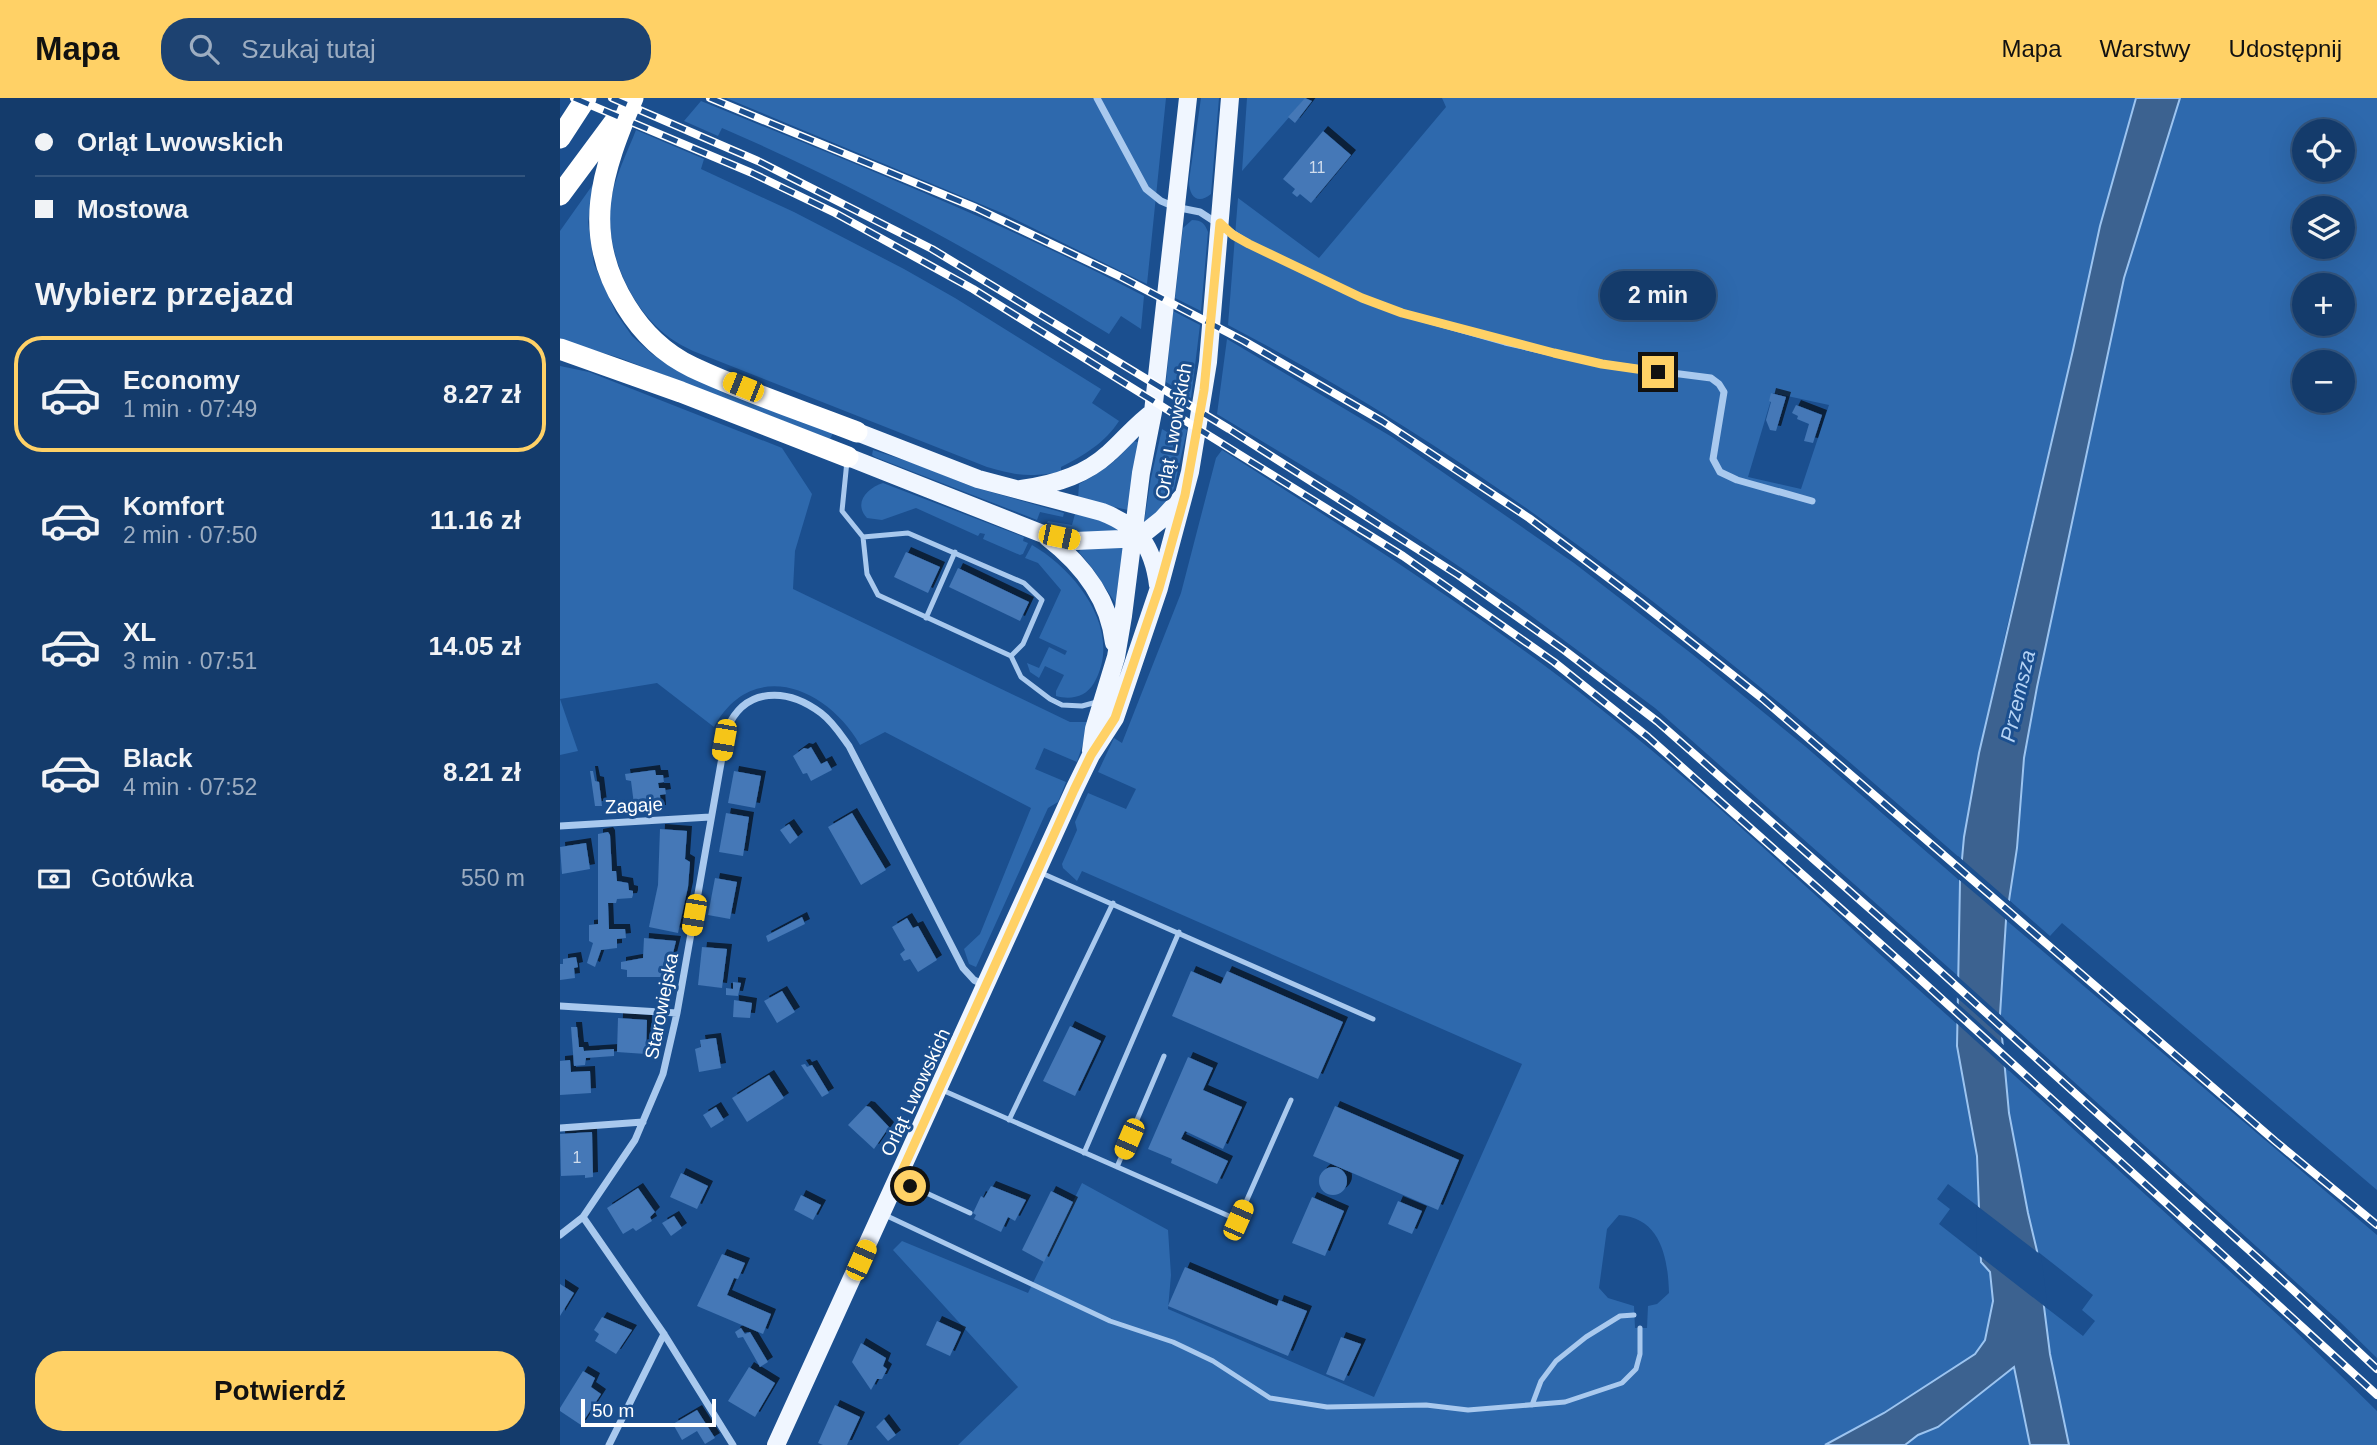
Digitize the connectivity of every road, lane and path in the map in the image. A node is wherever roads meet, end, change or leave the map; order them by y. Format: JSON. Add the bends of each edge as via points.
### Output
{"nodes":[{"id":1,"x":586,"y":98,"type":"edge"},
{"id":2,"x":631,"y":98,"type":"edge"},
{"id":3,"x":1097,"y":98,"type":"edge"},
{"id":4,"x":1188,"y":98,"type":"edge"},
{"id":5,"x":1230,"y":98,"type":"edge"},
{"id":6,"x":560,"y":138,"type":"edge"},
{"id":7,"x":560,"y":195,"type":"edge"},
{"id":8,"x":1175,"y":207,"type":"junction"},
{"id":9,"x":1220,"y":223,"type":"junction"},
{"id":10,"x":560,"y":349,"type":"edge"},
{"id":11,"x":1153,"y":412,"type":"junction"},
{"id":12,"x":857,"y":432,"type":"junction"},
{"id":13,"x":848,"y":457,"type":"junction"},
{"id":14,"x":1014,"y":489,"type":"junction"},
{"id":15,"x":1185,"y":495,"type":"junction"},
{"id":16,"x":1812,"y":501,"type":"dead end"},
{"id":17,"x":1135,"y":533,"type":"junction"},
{"id":18,"x":1043,"y":534,"type":"junction"},
{"id":19,"x":863,"y":537,"type":"junction"},
{"id":20,"x":955,"y":552,"type":"junction"},
{"id":21,"x":1159,"y":588,"type":"junction"},
{"id":22,"x":926,"y":618,"type":"junction"},
{"id":23,"x":1011,"y":656,"type":"junction"},
{"id":24,"x":1116,"y":657,"type":"junction"},
{"id":25,"x":1103,"y":700,"type":"junction"},
{"id":26,"x":1091,"y":755,"type":"junction"},
{"id":27,"x":710,"y":817,"type":"junction"},
{"id":28,"x":560,"y":825,"type":"edge"},
{"id":29,"x":1039,"y":872,"type":"junction"},
{"id":30,"x":1113,"y":903,"type":"junction"},
{"id":31,"x":1179,"y":932,"type":"junction"},
{"id":32,"x":987,"y":987,"type":"junction"},
{"id":33,"x":560,"y":1006,"type":"edge"},
{"id":34,"x":677,"y":1013,"type":"junction"},
{"id":35,"x":1373,"y":1019,"type":"dead end"},
{"id":36,"x":1164,"y":1056,"type":"dead end"},
{"id":37,"x":939,"y":1089,"type":"junction"},
{"id":38,"x":1291,"y":1100,"type":"dead end"},
{"id":39,"x":1009,"y":1120,"type":"junction"},
{"id":40,"x":643,"y":1122,"type":"junction"},
{"id":41,"x":560,"y":1128,"type":"edge"},
{"id":42,"x":1084,"y":1153,"type":"junction"},
{"id":43,"x":1117,"y":1167,"type":"junction"},
{"id":44,"x":898,"y":1180,"type":"junction"},
{"id":45,"x":970,"y":1213,"type":"dead end"},
{"id":46,"x":882,"y":1214,"type":"junction"},
{"id":47,"x":583,"y":1217,"type":"junction"},
{"id":48,"x":560,"y":1235,"type":"edge"},
{"id":49,"x":1634,"y":1315,"type":"dead end"},
{"id":50,"x":1640,"y":1328,"type":"dead end"},
{"id":51,"x":664,"y":1334,"type":"junction"},
{"id":52,"x":1532,"y":1405,"type":"junction"},
{"id":53,"x":609,"y":1445,"type":"edge"},
{"id":54,"x":733,"y":1445,"type":"edge"},
{"id":55,"x":776,"y":1445,"type":"edge"}],
"edges":[{"from":1,"to":6,"type":"highway"},
{"from":2,"to":7,"type":"highway"},
{"from":2,"to":12,"type":"highway","via":[[606,168],[598,226],[609,274],[635,320],[651,338],[691,367]]},
{"from":3,"to":8,"type":"street","via":[[1146,189]]},
{"from":4,"to":8,"type":"main road","name":"Orląt Lwowskich"},
{"from":5,"to":9,"type":"main road","name":"Orląt Lwowskich"},
{"from":8,"to":9,"type":"street","via":[[1200,212]]},
{"from":8,"to":11,"type":"main road","name":"Orląt Lwowskich"},
{"from":9,"to":15,"type":"main road","name":"Orląt Lwowskich","via":[[1204,390]]},
{"from":9,"to":16,"type":"street","via":[[1249,244],[1402,313],[1602,364],[1711,378],[1724,392],[1713,459],[1720,472]]},
{"from":10,"to":13,"type":"highway"},
{"from":11,"to":14,"type":"main road","via":[[1096,465],[1052,484]]},
{"from":11,"to":17,"type":"main road","name":"Orląt Lwowskich"},
{"from":12,"to":13,"type":"lane"},
{"from":12,"to":14,"type":"main road"},
{"from":13,"to":18,"type":"main road"},
{"from":13,"to":19,"type":"lane","via":[[842,511]]},
{"from":14,"to":17,"type":"main road","via":[[1102,512]]},
{"from":15,"to":17,"type":"main road","via":[[1147,531]]},
{"from":15,"to":21,"type":"main road","name":"Orląt Lwowskich"},
{"from":17,"to":18,"type":"main road","via":[[1098,541]]},
{"from":17,"to":21,"type":"main road","via":[[1152,555]]},
{"from":17,"to":24,"type":"main road","name":"Orląt Lwowskich"},
{"from":18,"to":24,"type":"main road","via":[[1071,555],[1091,580],[1111,623]]},
{"from":19,"to":20,"type":"lane","via":[[908,533]]},
{"from":19,"to":22,"type":"lane","via":[[867,574],[878,595]]},
{"from":20,"to":22,"type":"lane"},
{"from":20,"to":23,"type":"lane","via":[[1024,583],[1042,600],[1023,644]]},
{"from":21,"to":26,"type":"main road","name":"Orląt Lwowskich","via":[[1115,718]]},
{"from":22,"to":23,"type":"lane"},
{"from":23,"to":25,"type":"lane","via":[[1021,677],[1062,705]]},
{"from":24,"to":25,"type":"main road","name":"Orląt Lwowskich"},
{"from":25,"to":26,"type":"main road","name":"Orląt Lwowskich"},
{"from":26,"to":29,"type":"main road","name":"Orląt Lwowskich"},
{"from":27,"to":28,"type":"street","name":"Zagaje"},
{"from":27,"to":32,"type":"street","name":"Starowiejska","via":[[727,729],[740,707],[770,695],[799,701],[821,713],[849,746],[963,968]]},
{"from":27,"to":34,"type":"street","name":"Starowiejska"},
{"from":29,"to":30,"type":"lane"},
{"from":29,"to":32,"type":"main road","name":"Orląt Lwowskich"},
{"from":30,"to":31,"type":"lane"},
{"from":30,"to":39,"type":"lane"},
{"from":31,"to":35,"type":"lane"},
{"from":31,"to":42,"type":"lane"},
{"from":32,"to":37,"type":"main road","name":"Orląt Lwowskich"},
{"from":33,"to":34,"type":"street"},
{"from":34,"to":40,"type":"street","name":"Starowiejska","via":[[663,1074]]},
{"from":36,"to":43,"type":"lane"},
{"from":37,"to":39,"type":"lane"},
{"from":37,"to":44,"type":"main road","name":"Orląt Lwowskich"},
{"from":38,"to":43,"type":"lane","via":[[1238,1220]]},
{"from":39,"to":42,"type":"lane"},
{"from":40,"to":41,"type":"street"},
{"from":40,"to":47,"type":"street","name":"Starowiejska"},
{"from":42,"to":43,"type":"lane"},
{"from":44,"to":45,"type":"lane"},
{"from":44,"to":46,"type":"main road","name":"Orląt Lwowskich"},
{"from":46,"to":52,"type":"lane","via":[[1110,1321],[1183,1347],[1270,1398],[1326,1407],[1426,1405],[1468,1410]]},
{"from":46,"to":55,"type":"main road","name":"Orląt Lwowskich"},
{"from":47,"to":48,"type":"street","name":"Starowiejska"},
{"from":47,"to":51,"type":"street"},
{"from":49,"to":52,"type":"lane","via":[[1620,1316],[1556,1361],[1541,1381]]},
{"from":50,"to":52,"type":"lane","via":[[1636,1368],[1622,1383],[1565,1402]]},
{"from":51,"to":53,"type":"street"},
{"from":51,"to":54,"type":"street"}]}
